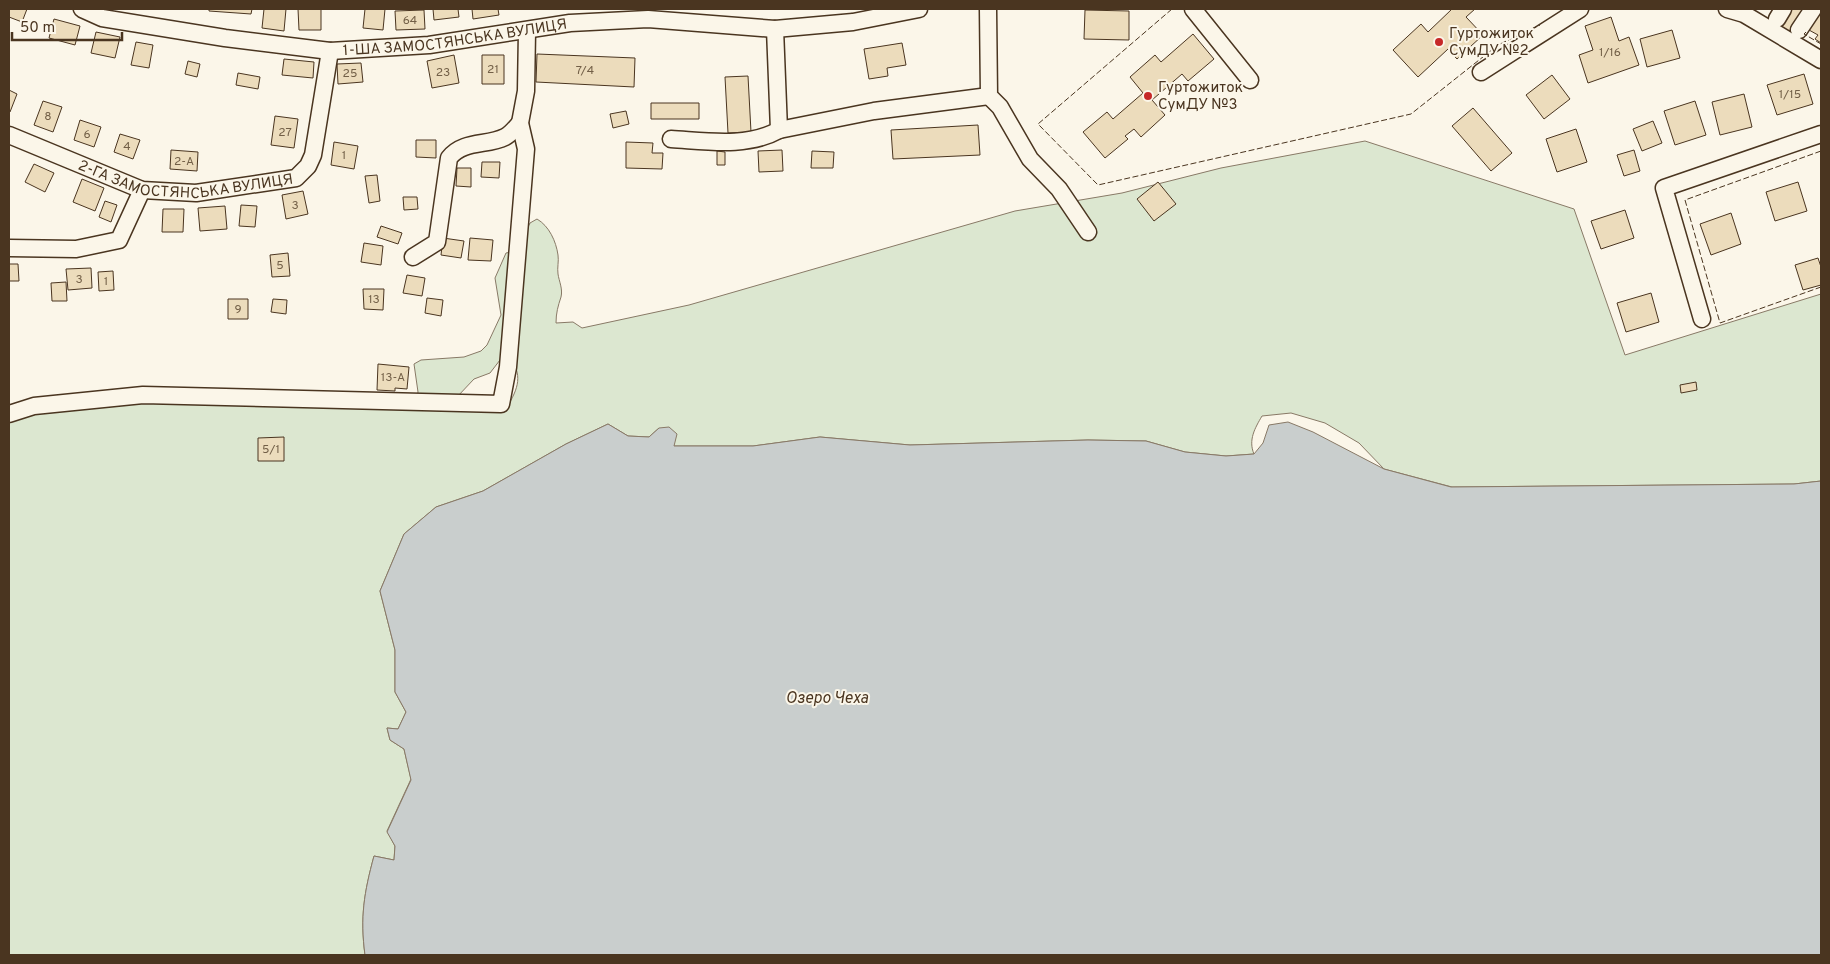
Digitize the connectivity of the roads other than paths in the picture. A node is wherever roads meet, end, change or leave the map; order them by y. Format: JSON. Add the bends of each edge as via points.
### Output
{"nodes":[{"id":1,"x":82,"y":9,"type":"edge"},
{"id":2,"x":919,"y":9,"type":"edge"},
{"id":3,"x":988,"y":9,"type":"edge"},
{"id":4,"x":1193,"y":9,"type":"edge"},
{"id":5,"x":1580,"y":9,"type":"edge"},
{"id":6,"x":1727,"y":9,"type":"edge"},
{"id":7,"x":1813,"y":9,"type":"edge"},
{"id":8,"x":775,"y":29,"type":"junction"},
{"id":9,"x":1799,"y":30,"type":"dead end"},
{"id":10,"x":527,"y":31,"type":"junction"},
{"id":11,"x":330,"y":52,"type":"junction"},
{"id":12,"x":1821,"y":60,"type":"edge"},
{"id":13,"x":1481,"y":72,"type":"dead end"},
{"id":14,"x":1250,"y":80,"type":"dead end"},
{"id":15,"x":989,"y":96,"type":"junction"},
{"id":16,"x":520,"y":123,"type":"junction"},
{"id":17,"x":779,"y":130,"type":"junction"},
{"id":18,"x":1821,"y":134,"type":"edge"},
{"id":19,"x":9,"y":135,"type":"edge"},
{"id":20,"x":671,"y":139,"type":"dead end"},
{"id":21,"x":142,"y":190,"type":"junction"},
{"id":22,"x":1088,"y":232,"type":"dead end"},
{"id":23,"x":9,"y":248,"type":"edge"},
{"id":24,"x":414,"y":257,"type":"dead end"},
{"id":25,"x":1702,"y":319,"type":"dead end"},
{"id":26,"x":9,"y":414,"type":"edge"}],
"edges":[{"from":1,"to":11,"type":"street","name":"1-ША ЗАМОСТЯНСЬКА ВУЛИЦЯ","via":[[102,18]]},
{"from":2,"to":8,"type":"street","name":"1-ША ЗАМОСТЯНСЬКА ВУЛИЦЯ","via":[[853,22]]},
{"from":3,"to":15,"type":"street"},
{"from":4,"to":14,"type":"street"},
{"from":5,"to":13,"type":"street"},
{"from":6,"to":12,"type":"street","via":[[1744,14]]},
{"from":7,"to":9,"type":"street"},
{"from":8,"to":10,"type":"street","name":"1-ША ЗАМОСТЯНСЬКА ВУЛИЦЯ","via":[[648,19],[570,23]]},
{"from":8,"to":17,"type":"street"},
{"from":10,"to":11,"type":"street","name":"1-ША ЗАМОСТЯНСЬКА ВУЛИЦЯ","via":[[429,45]]},
{"from":10,"to":16,"type":"street","via":[[526,91]]},
{"from":11,"to":21,"type":"street","name":"2-ГА ЗАМОСТЯНСЬКА ВУЛИЦЯ","via":[[313,155],[308,166],[296,178],[196,193]]},
{"from":15,"to":17,"type":"street","via":[[874,111]]},
{"from":15,"to":22,"type":"street","via":[[1000,107],[1030,160],[1059,190]]},
{"from":16,"to":24,"type":"street","via":[[505,137],[462,147],[449,158],[436,242]]},
{"from":16,"to":26,"type":"street","via":[[526,149],[525,168],[508,367],[500,404],[143,395],[34,406]]},
{"from":17,"to":20,"type":"street","via":[[765,138],[730,142]]},
{"from":18,"to":25,"type":"street","via":[[1664,188]]},
{"from":19,"to":21,"type":"street","name":"2-ГА ЗАМОСТЯНСЬКА ВУЛИЦЯ"},
{"from":21,"to":23,"type":"street","via":[[119,240],[76,249]]}]}
